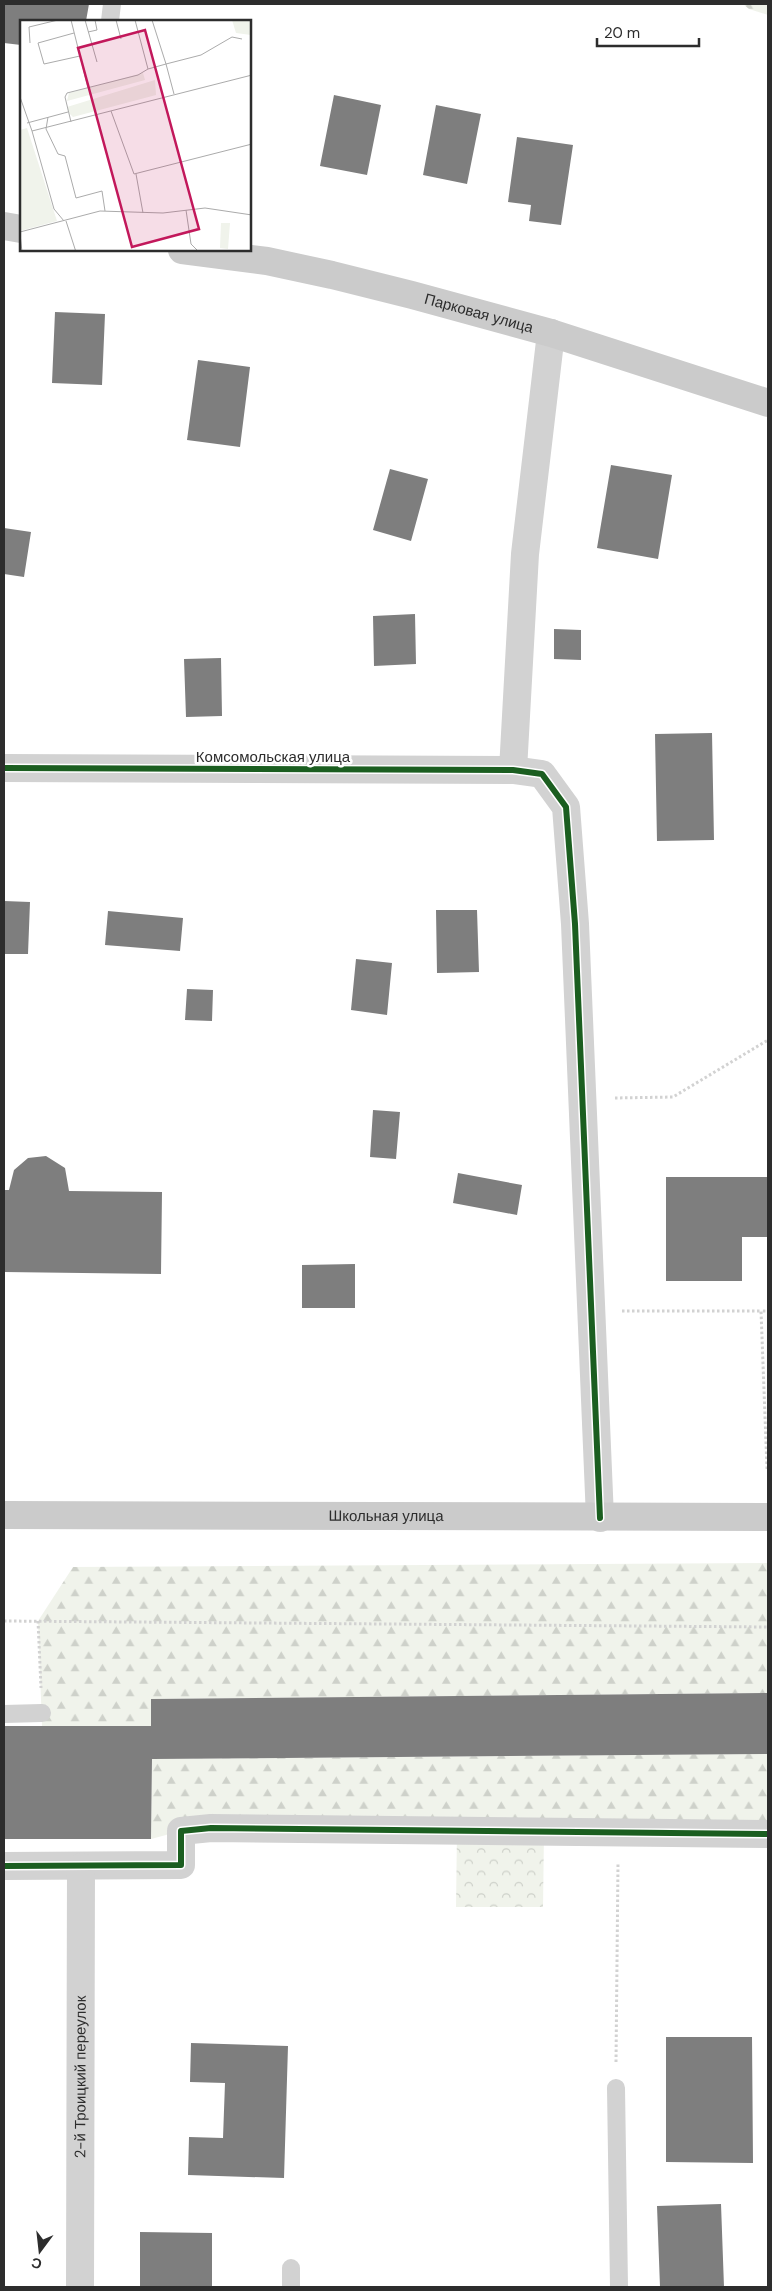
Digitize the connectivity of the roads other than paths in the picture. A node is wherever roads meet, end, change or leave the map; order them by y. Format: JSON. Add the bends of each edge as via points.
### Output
{"nodes":[{"id":1,"x":112,"y":4,"type":"edge"},
{"id":2,"x":110,"y":20,"type":"edge"},
{"id":3,"x":4,"y":226,"type":"edge"},
{"id":4,"x":20,"y":228,"type":"edge"},
{"id":5,"x":190,"y":251,"type":"edge"},
{"id":6,"x":551,"y":333,"type":"junction"},
{"id":7,"x":768,"y":403,"type":"edge"},
{"id":8,"x":4,"y":768,"type":"edge"},
{"id":9,"x":512,"y":770,"type":"junction"},
{"id":10,"x":4,"y":1515,"type":"edge"},
{"id":11,"x":768,"y":1517,"type":"edge"},
{"id":12,"x":600,"y":1518,"type":"junction"},
{"id":13,"x":42,"y":1713,"type":"road end"},
{"id":14,"x":4,"y":1714,"type":"edge"},
{"id":15,"x":768,"y":1834,"type":"edge"},
{"id":16,"x":4,"y":1866,"type":"edge"},
{"id":17,"x":81,"y":1867,"type":"junction"},
{"id":18,"x":616,"y":2088,"type":"road end"},
{"id":19,"x":291,"y":2268,"type":"dead end"},
{"id":20,"x":80,"y":2287,"type":"edge"},
{"id":21,"x":291,"y":2287,"type":"edge"},
{"id":22,"x":619,"y":2287,"type":"edge"}],
"edges":[{"from":1,"to":2,"type":"lane"},
{"from":3,"to":4,"type":"main road"},
{"from":5,"to":6,"type":"main road","name":"Парковая улица","via":[[267,261],[332,275]]},
{"from":6,"to":7,"type":"main road","name":"Парковая улица"},
{"from":6,"to":9,"type":"street","via":[[525,554]]},
{"from":8,"to":9,"type":"street","name":"Комсомольская улица"},
{"from":9,"to":12,"type":"street","name":"Комсомольская улица","via":[[542,774],[566,807],[575,924]]},
{"from":10,"to":12,"type":"main road","name":"Школьная улица"},
{"from":11,"to":12,"type":"main road","name":"Школьная улица"},
{"from":13,"to":14,"type":"lane"},
{"from":15,"to":17,"type":"street","via":[[211,1828],[182,1831],[181,1866]]},
{"from":16,"to":17,"type":"street"},
{"from":17,"to":20,"type":"street","name":"2-й Троицкий переулок"},
{"from":18,"to":22,"type":"lane"},
{"from":19,"to":21,"type":"lane"}]}
